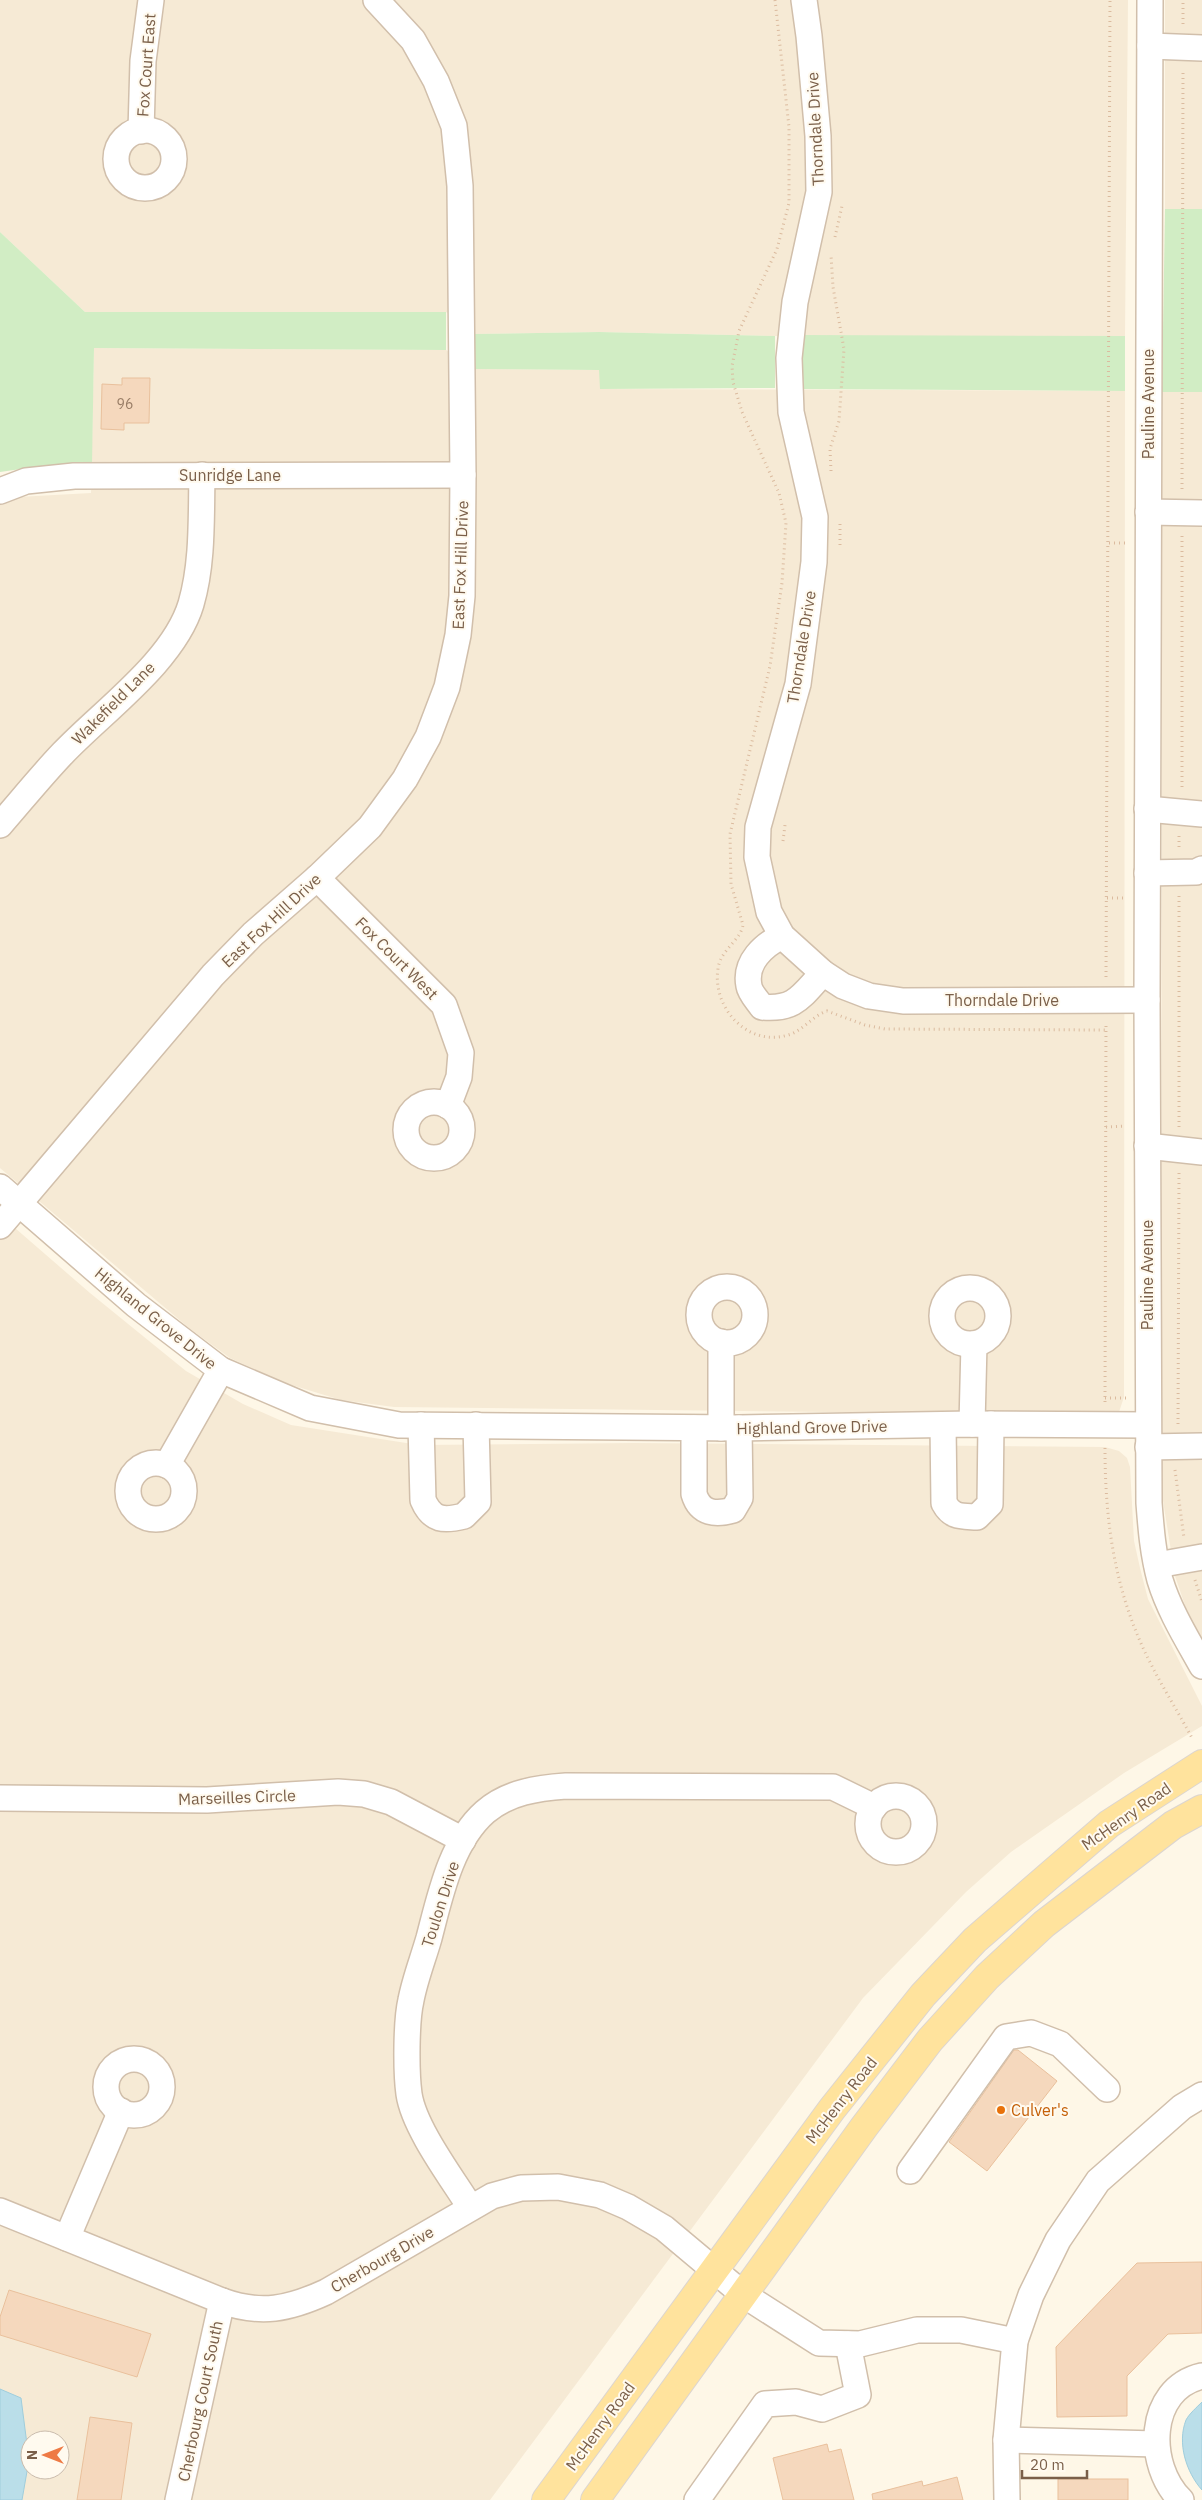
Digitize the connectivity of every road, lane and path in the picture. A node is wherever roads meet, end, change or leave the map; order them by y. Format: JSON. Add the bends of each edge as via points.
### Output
{"nodes":[{"id":1,"x":152,"y":0,"type":"edge"},
{"id":2,"x":376,"y":0,"type":"edge"},
{"id":3,"x":804,"y":0,"type":"edge"},
{"id":4,"x":1110,"y":0,"type":"edge"},
{"id":5,"x":1150,"y":0,"type":"edge"},
{"id":6,"x":1150,"y":46,"type":"junction"},
{"id":7,"x":1192,"y":47,"type":"edge"},
{"id":8,"x":141,"y":131,"type":"dead end"},
{"id":9,"x":844,"y":366,"type":"dead end"},
{"id":10,"x":840,"y":412,"type":"dead end"},
{"id":11,"x":202,"y":475,"type":"junction"},
{"id":12,"x":463,"y":475,"type":"junction"},
{"id":13,"x":0,"y":491,"type":"edge"},
{"id":14,"x":1148,"y":512,"type":"junction"},
{"id":15,"x":1192,"y":513,"type":"edge"},
{"id":16,"x":1147,"y":809,"type":"junction"},
{"id":17,"x":1191,"y":812,"type":"edge"},
{"id":18,"x":787,"y":818,"type":"dead end"},
{"id":19,"x":0,"y":825,"type":"edge"},
{"id":20,"x":782,"y":849,"type":"dead end"},
{"id":21,"x":1191,"y":871,"type":"edge"},
{"id":22,"x":1147,"y":873,"type":"junction"},
{"id":23,"x":317,"y":878,"type":"junction"},
{"id":24,"x":782,"y":936,"type":"junction"},
{"id":25,"x":823,"y":973,"type":"junction"},
{"id":26,"x":1097,"y":977,"type":"dead end"},
{"id":27,"x":1106,"y":989,"type":"junction"},
{"id":28,"x":1146,"y":1000,"type":"junction"},
{"id":29,"x":448,"y":1106,"type":"dead end"},
{"id":30,"x":1146,"y":1146,"type":"junction"},
{"id":31,"x":1191,"y":1151,"type":"edge"},
{"id":32,"x":0,"y":1187,"type":"edge"},
{"id":33,"x":19,"y":1204,"type":"junction"},
{"id":34,"x":0,"y":1226,"type":"edge"},
{"id":35,"x":721,"y":1342,"type":"dead end"},
{"id":36,"x":974,"y":1344,"type":"dead end"},
{"id":37,"x":221,"y":1370,"type":"junction"},
{"id":38,"x":982,"y":1424,"type":"junction"},
{"id":39,"x":422,"y":1425,"type":"junction"},
{"id":40,"x":476,"y":1425,"type":"junction"},
{"id":41,"x":943,"y":1425,"type":"junction"},
{"id":42,"x":1105,"y":1425,"type":"junction"},
{"id":43,"x":694,"y":1428,"type":"junction"},
{"id":44,"x":730,"y":1428,"type":"junction"},
{"id":45,"x":1148,"y":1436,"type":"junction"},
{"id":46,"x":1190,"y":1446,"type":"edge"},
{"id":47,"x":167,"y":1466,"type":"dead end"},
{"id":48,"x":1195,"y":1559,"type":"edge"},
{"id":49,"x":1157,"y":1566,"type":"junction"},
{"id":50,"x":1202,"y":1666,"type":"edge"},
{"id":51,"x":1192,"y":1738,"type":"dead end"},
{"id":52,"x":1202,"y":1764,"type":"edge"},
{"id":53,"x":0,"y":1798,"type":"edge"},
{"id":54,"x":874,"y":1807,"type":"dead end"},
{"id":55,"x":1202,"y":1809,"type":"edge"},
{"id":56,"x":463,"y":1840,"type":"junction"},
{"id":57,"x":1107,"y":2089,"type":"dead end"},
{"id":58,"x":1202,"y":2095,"type":"edge"},
{"id":59,"x":121,"y":2111,"type":"dead end"},
{"id":60,"x":910,"y":2171,"type":"dead end"},
{"id":61,"x":470,"y":2207,"type":"junction"},
{"id":62,"x":0,"y":2211,"type":"edge"},
{"id":63,"x":67,"y":2238,"type":"junction"},
{"id":64,"x":714,"y":2270,"type":"junction"},
{"id":65,"x":744,"y":2295,"type":"junction"},
{"id":66,"x":222,"y":2301,"type":"junction"},
{"id":67,"x":1015,"y":2341,"type":"junction"},
{"id":68,"x":848,"y":2344,"type":"junction"},
{"id":69,"x":1202,"y":2376,"type":"edge"},
{"id":70,"x":1006,"y":2440,"type":"junction"},
{"id":71,"x":1156,"y":2444,"type":"junction"},
{"id":72,"x":709,"y":2496,"type":"edge"},
{"id":73,"x":178,"y":2500,"type":"edge"},
{"id":74,"x":546,"y":2500,"type":"edge"},
{"id":75,"x":596,"y":2500,"type":"edge"},
{"id":76,"x":1007,"y":2500,"type":"edge"},
{"id":77,"x":1181,"y":2500,"type":"edge"}],
"edges":[{"from":1,"to":8,"type":"street","name":"Fox Court East","via":[[143,61]]},
{"from":2,"to":12,"type":"street","name":"East Fox Hill Drive","via":[[414,40],[436,81],[454,126],[460,186]]},
{"from":3,"to":24,"type":"street","name":"Thorndale Drive","via":[[818,136],[819,192],[795,302],[789,358],[792,412],[815,517],[814,562],[798,684],[758,827],[757,857],[769,912]]},
{"from":4,"to":27,"type":"path"},
{"from":5,"to":6,"type":"street","name":"Pauline Avenue"},
{"from":6,"to":7,"type":"street"},
{"from":6,"to":14,"type":"street","name":"Pauline Avenue"},
{"from":7,"to":15,"type":"path"},
{"from":9,"to":10,"type":"path"},
{"from":11,"to":12,"type":"street","name":"Sunridge Lane"},
{"from":11,"to":13,"type":"street","name":"Sunridge Lane","via":[[74,476],[26,481]]},
{"from":11,"to":19,"type":"street","name":"Wakefield Lane","via":[[199,570],[191,606],[177,632],[149,671],[63,753]]},
{"from":12,"to":23,"type":"street","name":"East Fox Hill Drive","via":[[462,596],[447,687],[428,737],[405,779],[370,827]]},
{"from":14,"to":15,"type":"street"},
{"from":14,"to":16,"type":"street","name":"Pauline Avenue"},
{"from":15,"to":17,"type":"path"},
{"from":16,"to":17,"type":"street"},
{"from":16,"to":22,"type":"street","name":"Pauline Avenue"},
{"from":17,"to":21,"type":"path"},
{"from":18,"to":20,"type":"path"},
{"from":21,"to":22,"type":"street"},
{"from":21,"to":31,"type":"path"},
{"from":22,"to":28,"type":"street","name":"Pauline Avenue"},
{"from":23,"to":29,"type":"street","name":"Fox Court West","via":[[444,1005],[461,1053],[459,1077]]},
{"from":23,"to":33,"type":"street","name":"East Fox Hill Drive","via":[[252,934],[213,975]]},
{"from":24,"to":25,"type":"street","name":"Thorndale Drive"},
{"from":24,"to":25,"type":"street","via":[[766,944],[751,962],[748,986],[762,1006],[780,1008],[795,1002]]},
{"from":25,"to":27,"type":"street","name":"Thorndale Drive","via":[[843,986],[869,996],[902,1000]]},
{"from":26,"to":27,"type":"path"},
{"from":27,"to":28,"type":"street","name":"Thorndale Drive"},
{"from":27,"to":42,"type":"path"},
{"from":28,"to":30,"type":"street","name":"Pauline Avenue"},
{"from":30,"to":31,"type":"street"},
{"from":30,"to":45,"type":"street","name":"Pauline Avenue"},
{"from":31,"to":46,"type":"path"},
{"from":32,"to":33,"type":"street","name":"Highland Grove Drive"},
{"from":33,"to":34,"type":"street","name":"East Fox Hill Drive"},
{"from":33,"to":37,"type":"street","name":"Highland Grove Drive","via":[[136,1305]]},
{"from":35,"to":44,"type":"street"},
{"from":36,"to":38,"type":"street"},
{"from":37,"to":39,"type":"street","name":"Highland Grove Drive","via":[[310,1408],[399,1425]]},
{"from":37,"to":47,"type":"street"},
{"from":38,"to":41,"type":"street","name":"Highland Grove Drive"},
{"from":38,"to":41,"type":"street","via":[[990,1504],[977,1517],[958,1516],[949,1512],[944,1503]]},
{"from":38,"to":42,"type":"street","name":"Highland Grove Drive"},
{"from":39,"to":40,"type":"street","name":"Highland Grove Drive"},
{"from":39,"to":40,"type":"street","via":[[423,1500],[428,1512],[439,1519],[464,1516],[478,1502]]},
{"from":40,"to":43,"type":"street","name":"Highland Grove Drive"},
{"from":41,"to":44,"type":"street","name":"Highland Grove Drive"},
{"from":42,"to":45,"type":"street","name":"Highland Grove Drive"},
{"from":42,"to":51,"type":"path","via":[[1108,1517],[1123,1593],[1141,1643]]},
{"from":43,"to":44,"type":"street","name":"Highland Grove Drive"},
{"from":43,"to":44,"type":"street","via":[[694,1494],[696,1502],[710,1513],[733,1510],[740,1498]]},
{"from":45,"to":46,"type":"street","name":"Highland Grove Drive"},
{"from":45,"to":49,"type":"street","name":"Pauline Avenue","via":[[1149,1503]]},
{"from":46,"to":48,"type":"path","via":[[1174,1462],[1180,1516]]},
{"from":48,"to":49,"type":"street"},
{"from":49,"to":50,"type":"street","name":"Pauline Avenue","via":[[1160,1581],[1183,1634]]},
{"from":52,"to":64,"type":"main road","name":"McHenry Road","via":[[1109,1824],[975,1940],[923,1995],[844,2094]]},
{"from":53,"to":56,"type":"street","name":"Marseilles Circle","via":[[207,1800],[338,1792],[364,1794],[390,1802]]},
{"from":54,"to":56,"type":"street","name":"Toulon Drive","via":[[833,1787],[536,1788],[508,1798],[485,1812]]},
{"from":55,"to":65,"type":"main road","via":[[1173,1825],[1044,1924],[987,1977],[930,2040]]},
{"from":56,"to":61,"type":"street","name":"Toulon Drive","via":[[448,1870],[410,2001],[408,2068],[410,2096],[426,2137]]},
{"from":57,"to":60,"type":"street","via":[[1060,2044],[1031,2033],[1006,2037]]},
{"from":58,"to":67,"type":"street","via":[[1182,2106],[1098,2181],[1058,2240]]},
{"from":59,"to":63,"type":"street"},
{"from":61,"to":64,"type":"street","name":"Cherbourg Drive","via":[[520,2188],[558,2187],[600,2195],[664,2228]]},
{"from":61,"to":66,"type":"street","name":"Cherbourg Drive","via":[[299,2305],[271,2310],[243,2309]]},
{"from":62,"to":63,"type":"street","name":"Cherbourg Drive"},
{"from":63,"to":66,"type":"street","name":"Cherbourg Drive"},
{"from":64,"to":65,"type":"street","name":"Cherbourg Drive"},
{"from":64,"to":74,"type":"main road","name":"McHenry Road"},
{"from":65,"to":68,"type":"street","name":"Cherbourg Drive","via":[[819,2342]]},
{"from":65,"to":75,"type":"main road"},
{"from":66,"to":73,"type":"street","name":"Cherbourg Court South"},
{"from":67,"to":68,"type":"street","name":"Cherbourg Drive","via":[[961,2330],[917,2330]]},
{"from":67,"to":70,"type":"street"},
{"from":68,"to":72,"type":"street","via":[[858,2395],[822,2410],[796,2402],[765,2404]]},
{"from":69,"to":71,"type":"street","via":[[1172,2392],[1159,2417]]},
{"from":70,"to":71,"type":"street"},
{"from":70,"to":76,"type":"street"},
{"from":71,"to":77,"type":"street","via":[[1160,2466],[1171,2490]]}]}
